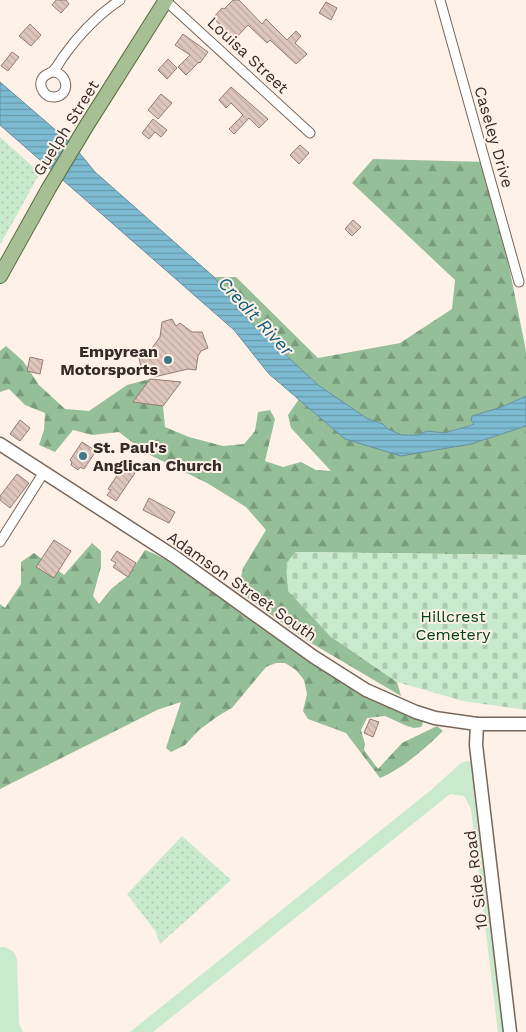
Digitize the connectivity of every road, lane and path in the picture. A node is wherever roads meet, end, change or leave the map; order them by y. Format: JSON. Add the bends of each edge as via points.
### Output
{"nodes":[{"id":1,"x":120,"y":0,"type":"edge"},
{"id":2,"x":166,"y":0,"type":"edge"},
{"id":3,"x":440,"y":0,"type":"edge"},
{"id":4,"x":53,"y":72,"type":"dead end"},
{"id":5,"x":310,"y":133,"type":"dead end"},
{"id":6,"x":0,"y":275,"type":"edge"},
{"id":7,"x":519,"y":282,"type":"dead end"},
{"id":8,"x":0,"y":444,"type":"edge"},
{"id":9,"x":44,"y":472,"type":"junction"},
{"id":10,"x":0,"y":542,"type":"edge"},
{"id":11,"x":477,"y":724,"type":"junction"},
{"id":12,"x":526,"y":724,"type":"edge"},
{"id":13,"x":510,"y":1032,"type":"edge"}],
"edges":[{"from":1,"to":4,"type":"street","via":[[88,28]]},
{"from":2,"to":5,"type":"street","name":"Louisa Street"},
{"from":2,"to":6,"type":"main road","name":"Guelph Street","via":[[49,188]]},
{"from":3,"to":7,"type":"street","name":"Caseley Drive"},
{"from":8,"to":9,"type":"main road","name":"Adamson Street South"},
{"from":9,"to":10,"type":"street"},
{"from":9,"to":11,"type":"main road","name":"Adamson Street South","via":[[175,557],[353,682],[416,712]]},
{"from":11,"to":12,"type":"main road","name":"Adamson Street South"},
{"from":11,"to":13,"type":"main road","name":"10 Side Road","via":[[476,745]]}]}
